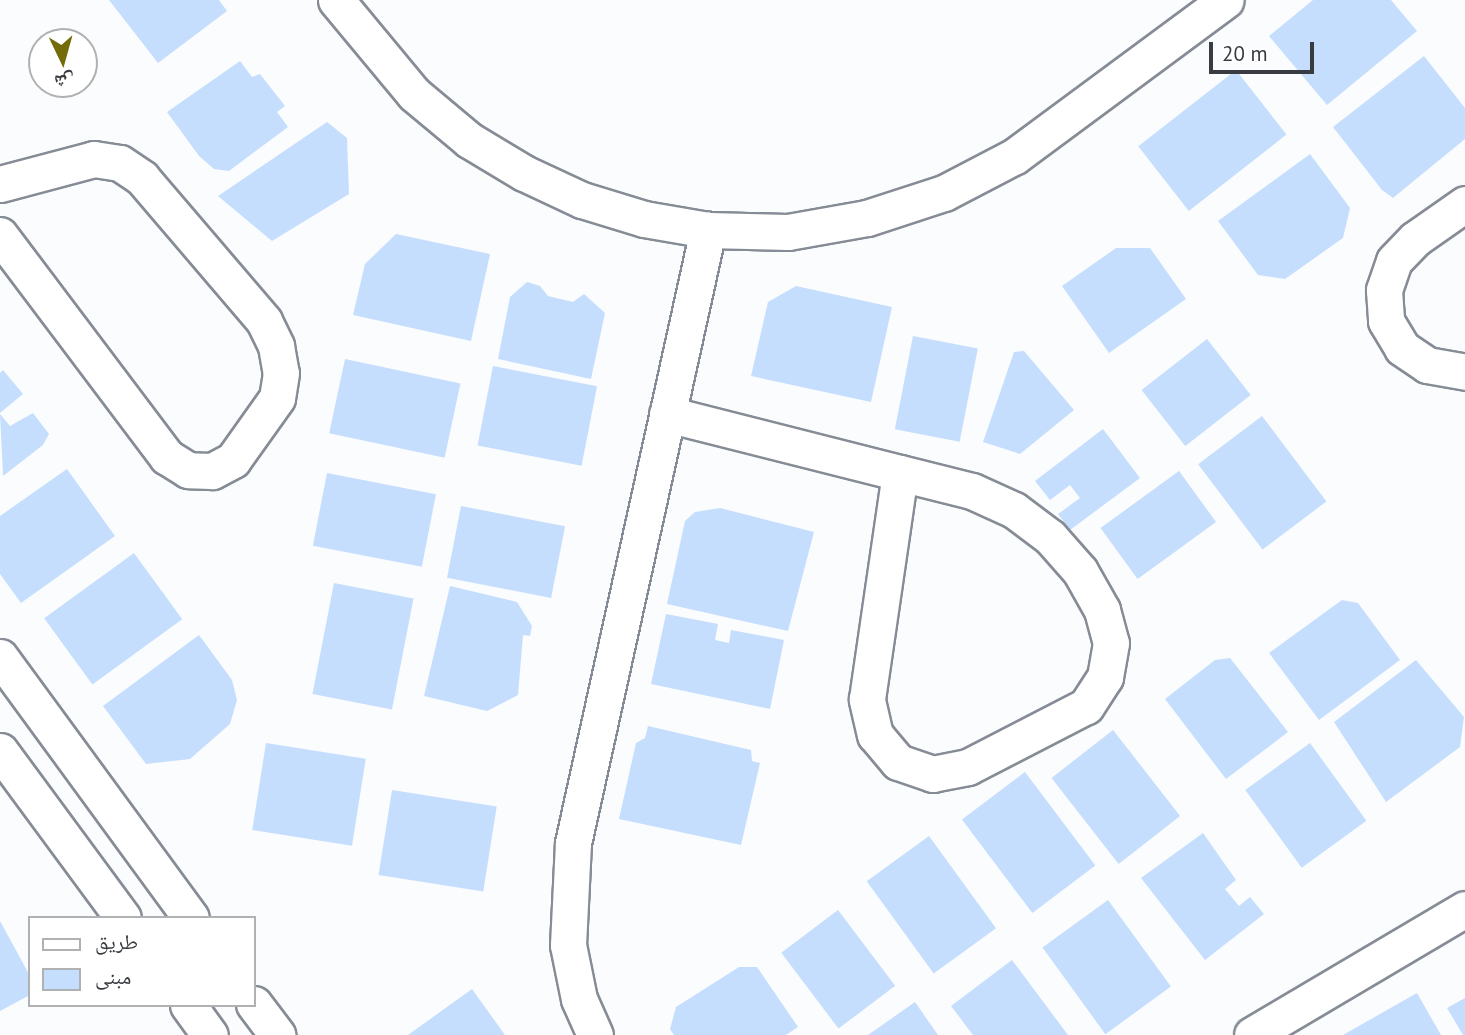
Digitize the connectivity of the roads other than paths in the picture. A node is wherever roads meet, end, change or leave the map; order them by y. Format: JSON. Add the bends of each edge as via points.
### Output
{"nodes":[{"id":1,"x":336,"y":0,"type":"edge"},
{"id":2,"x":1227,"y":0,"type":"edge"},
{"id":3,"x":0,"y":184,"type":"edge"},
{"id":4,"x":1465,"y":204,"type":"edge"},
{"id":5,"x":708,"y":230,"type":"junction"},
{"id":6,"x":0,"y":235,"type":"edge"},
{"id":7,"x":1465,"y":372,"type":"edge"},
{"id":8,"x":667,"y":414,"type":"junction"},
{"id":9,"x":900,"y":473,"type":"junction"},
{"id":10,"x":0,"y":657,"type":"edge"},
{"id":11,"x":0,"y":751,"type":"edge"},
{"id":12,"x":1465,"y":909,"type":"edge"},
{"id":13,"x":122,"y":916,"type":"edge"},
{"id":14,"x":190,"y":916,"type":"edge"},
{"id":15,"x":189,"y":1007,"type":"edge"},
{"id":16,"x":256,"y":1007,"type":"edge"},
{"id":17,"x":210,"y":1035,"type":"edge"},
{"id":18,"x":277,"y":1035,"type":"edge"},
{"id":19,"x":595,"y":1035,"type":"edge"},
{"id":20,"x":1252,"y":1035,"type":"edge"}],
"edges":[{"from":1,"to":5,"type":"street","via":[[414,94],[469,140],[582,200],[644,219]]},
{"from":2,"to":5,"type":"street","via":[[1015,156],[944,193],[867,218],[788,232]]},
{"from":3,"to":6,"type":"street","via":[[94,159],[120,163],[142,178],[256,311],[276,346],[281,373],[278,398],[233,460],[212,471],[188,470],[167,457]]},
{"from":4,"to":7,"type":"street","via":[[1401,254],[1384,290],[1387,321],[1402,348],[1427,365]]},
{"from":5,"to":8,"type":"street"},
{"from":8,"to":9,"type":"street"},
{"from":8,"to":19,"type":"street","via":[[573,843],[567,889],[568,944],[579,999]]},
{"from":9,"to":9,"type":"street","via":[[972,491],[1014,510],[1050,537],[1080,570],[1102,610],[1111,643],[1105,677],[1086,706],[968,767],[933,774],[898,762],[874,735],[867,699]]},
{"from":10,"to":14,"type":"street"},
{"from":11,"to":13,"type":"street"},
{"from":12,"to":20,"type":"street"},
{"from":15,"to":17,"type":"street"},
{"from":16,"to":18,"type":"street"}]}
